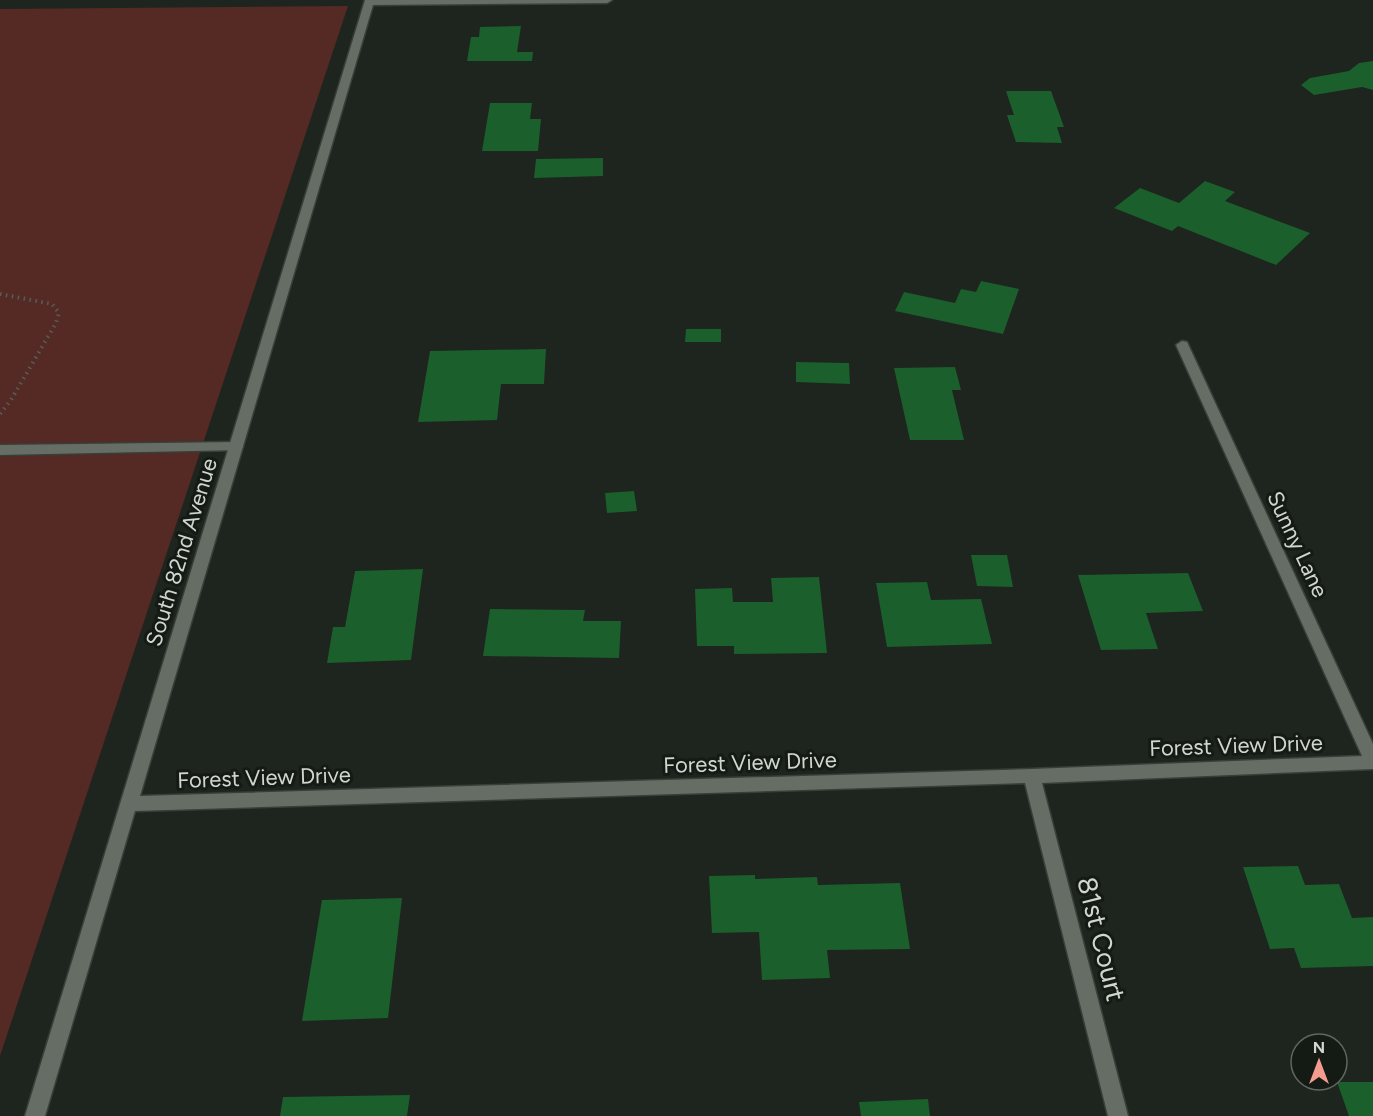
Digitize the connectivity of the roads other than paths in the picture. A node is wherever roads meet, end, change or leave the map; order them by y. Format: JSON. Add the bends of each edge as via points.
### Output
{"nodes":[{"id":1,"x":608,"y":0,"type":"edge"},
{"id":2,"x":370,"y":1,"type":"edge"},
{"id":3,"x":1182,"y":345,"type":"dead end"},
{"id":4,"x":236,"y":447,"type":"junction"},
{"id":5,"x":0,"y":450,"type":"edge"},
{"id":6,"x":1373,"y":762,"type":"edge"},
{"id":7,"x":1032,"y":776,"type":"junction"},
{"id":8,"x":129,"y":804,"type":"junction"},
{"id":9,"x":35,"y":1116,"type":"edge"},
{"id":10,"x":1118,"y":1116,"type":"edge"}],
"edges":[{"from":1,"to":2,"type":"street"},
{"from":2,"to":4,"type":"street","name":"South 82nd Avenue"},
{"from":3,"to":6,"type":"street","name":"Sunny Lane"},
{"from":4,"to":5,"type":"street"},
{"from":4,"to":8,"type":"street","name":"South 82nd Avenue"},
{"from":6,"to":7,"type":"street","name":"Forest View Drive"},
{"from":7,"to":8,"type":"street","name":"Forest View Drive"},
{"from":7,"to":10,"type":"street","name":"81st Court"},
{"from":8,"to":9,"type":"street","name":"South 82nd Avenue"}]}
